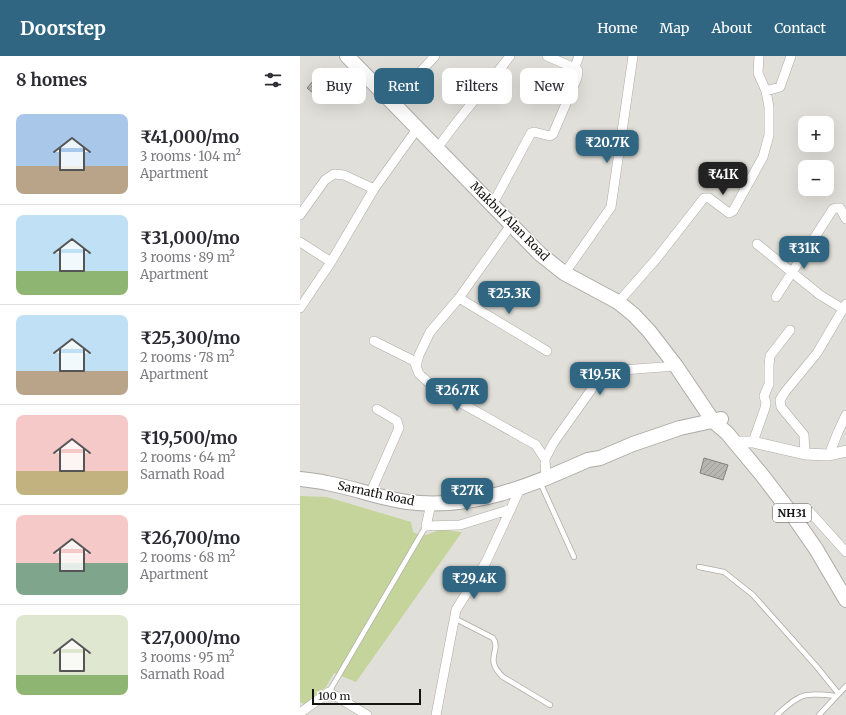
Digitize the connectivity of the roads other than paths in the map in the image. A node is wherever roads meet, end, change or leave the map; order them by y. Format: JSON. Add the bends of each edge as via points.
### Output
{"nodes":[{"id":1,"x":347,"y":56,"type":"edge"},
{"id":2,"x":359,"y":56,"type":"edge"},
{"id":3,"x":435,"y":56,"type":"edge"},
{"id":4,"x":510,"y":56,"type":"edge"},
{"id":5,"x":547,"y":56,"type":"edge"},
{"id":6,"x":579,"y":56,"type":"edge"},
{"id":7,"x":633,"y":56,"type":"edge"},
{"id":8,"x":759,"y":56,"type":"edge"},
{"id":9,"x":791,"y":56,"type":"edge"},
{"id":10,"x":575,"y":67,"type":"junction"},
{"id":11,"x":424,"y":68,"type":"edge"},
{"id":12,"x":374,"y":71,"type":"edge"},
{"id":13,"x":766,"y":91,"type":"junction"},
{"id":14,"x":406,"y":104,"type":"edge"},
{"id":15,"x":417,"y":129,"type":"junction"},
{"id":16,"x":442,"y":142,"type":"junction"},
{"id":17,"x":374,"y":188,"type":"junction"},
{"id":18,"x":496,"y":198,"type":"junction"},
{"id":19,"x":300,"y":215,"type":"edge"},
{"id":20,"x":846,"y":219,"type":"edge"},
{"id":21,"x":511,"y":225,"type":"junction"},
{"id":22,"x":300,"y":242,"type":"edge"},
{"id":23,"x":757,"y":244,"type":"dead end"},
{"id":24,"x":331,"y":262,"type":"junction"},
{"id":25,"x":569,"y":267,"type":"junction"},
{"id":26,"x":791,"y":273,"type":"junction"},
{"id":27,"x":776,"y":297,"type":"dead end"},
{"id":28,"x":459,"y":298,"type":"junction"},
{"id":29,"x":622,"y":298,"type":"junction"},
{"id":30,"x":845,"y":307,"type":"edge"},
{"id":31,"x":300,"y":308,"type":"edge"},
{"id":32,"x":790,"y":330,"type":"dead end"},
{"id":33,"x":374,"y":341,"type":"dead end"},
{"id":34,"x":547,"y":351,"type":"dead end"},
{"id":35,"x":416,"y":366,"type":"junction"},
{"id":36,"x":676,"y":366,"type":"junction"},
{"id":37,"x":377,"y":409,"type":"dead end"},
{"id":38,"x":846,"y":414,"type":"edge"},
{"id":39,"x":715,"y":416,"type":"junction"},
{"id":40,"x":731,"y":437,"type":"junction"},
{"id":41,"x":753,"y":442,"type":"junction"},
{"id":42,"x":846,"y":451,"type":"edge"},
{"id":43,"x":805,"y":454,"type":"junction"},
{"id":44,"x":829,"y":455,"type":"junction"},
{"id":45,"x":546,"y":459,"type":"junction"},
{"id":46,"x":300,"y":479,"type":"edge"},
{"id":47,"x":543,"y":480,"type":"junction"},
{"id":48,"x":520,"y":488,"type":"junction"},
{"id":49,"x":370,"y":494,"type":"junction"},
{"id":50,"x":431,"y":504,"type":"junction"},
{"id":51,"x":511,"y":509,"type":"junction"},
{"id":52,"x":791,"y":513,"type":"junction"},
{"id":53,"x":426,"y":526,"type":"junction"},
{"id":54,"x":846,"y":552,"type":"edge"},
{"id":55,"x":574,"y":557,"type":"dead end"},
{"id":56,"x":699,"y":567,"type":"dead end"},
{"id":57,"x":846,"y":600,"type":"edge"},
{"id":58,"x":454,"y":618,"type":"junction"},
{"id":59,"x":846,"y":686,"type":"edge"},
{"id":60,"x":329,"y":692,"type":"junction"},
{"id":61,"x":837,"y":695,"type":"junction"},
{"id":62,"x":550,"y":705,"type":"dead end"},
{"id":63,"x":300,"y":713,"type":"edge"},
{"id":64,"x":367,"y":715,"type":"edge"},
{"id":65,"x":436,"y":715,"type":"edge"},
{"id":66,"x":777,"y":715,"type":"edge"},
{"id":67,"x":819,"y":715,"type":"edge"}],
"edges":[{"from":1,"to":15,"type":"highway","name":"Makbul Alan Road"},
{"from":2,"to":12,"type":"highway","name":"Makbul Alan Road"},
{"from":3,"to":11,"type":"street"},
{"from":4,"to":16,"type":"street","via":[[460,116]]},
{"from":5,"to":10,"type":"street"},
{"from":6,"to":10,"type":"street"},
{"from":7,"to":25,"type":"street","via":[[611,207]]},
{"from":8,"to":13,"type":"street","via":[[758,73]]},
{"from":9,"to":13,"type":"street","via":[[780,87]]},
{"from":10,"to":18,"type":"street","via":[[578,71],[577,78],[554,134],[550,136],[531,133]]},
{"from":13,"to":29,"type":"street","via":[[770,117],[767,148],[733,211],[729,213],[708,198],[704,198]]},
{"from":14,"to":16,"type":"highway","name":"Makbul Alan Road"},
{"from":15,"to":17,"type":"street"},
{"from":15,"to":21,"type":"highway","name":"Makbul Alan Road"},
{"from":16,"to":18,"type":"highway","name":"Makbul Alan Road"},
{"from":17,"to":19,"type":"street","via":[[344,175],[334,174],[325,180]]},
{"from":17,"to":24,"type":"street"},
{"from":18,"to":25,"type":"highway","name":"Makbul Alan Road","via":[[543,246]]},
{"from":20,"to":26,"type":"street","via":[[840,208],[833,210]]},
{"from":21,"to":28,"type":"street"},
{"from":21,"to":36,"type":"highway","name":"Makbul Alan Road","via":[[540,254],[564,273],[618,302],[634,315]]},
{"from":22,"to":24,"type":"street"},
{"from":23,"to":26,"type":"street"},
{"from":24,"to":31,"type":"street"},
{"from":25,"to":29,"type":"highway","name":"Makbul Alan Road"},
{"from":26,"to":27,"type":"street"},
{"from":26,"to":30,"type":"street","via":[[820,296]]},
{"from":28,"to":34,"type":"street"},
{"from":28,"to":35,"type":"street","via":[[430,332]]},
{"from":29,"to":39,"type":"highway","name":"Makbul Alan Road","via":[[640,311],[654,326]]},
{"from":30,"to":43,"type":"street","via":[[817,353],[780,400],[781,407],[804,435]]},
{"from":32,"to":41,"type":"street","via":[[769,359],[769,384],[764,395],[766,408]]},
{"from":33,"to":35,"type":"street","via":[[414,361]]},
{"from":35,"to":45,"type":"street","via":[[419,374],[436,389],[536,445]]},
{"from":36,"to":39,"type":"highway","name":"Makbul Alan Road"},
{"from":36,"to":45,"type":"street","via":[[623,370],[596,383],[558,436]]},
{"from":37,"to":49,"type":"street","via":[[397,421],[399,428]]},
{"from":38,"to":44,"type":"street"},
{"from":39,"to":40,"type":"highway","number":"NH31"},
{"from":39,"to":47,"type":"highway","name":"Sarnath Road","via":[[600,458],[588,460]]},
{"from":40,"to":41,"type":"street"},
{"from":40,"to":52,"type":"highway","number":"NH31"},
{"from":41,"to":43,"type":"street"},
{"from":42,"to":44,"type":"street"},
{"from":43,"to":44,"type":"street"},
{"from":45,"to":47,"type":"street"},
{"from":46,"to":49,"type":"highway","name":"Sarnath Road"},
{"from":47,"to":48,"type":"highway","name":"Sarnath Road"},
{"from":47,"to":55,"type":"lane"},
{"from":48,"to":50,"type":"highway","name":"Sarnath Road","via":[[475,500]]},
{"from":48,"to":51,"type":"street"},
{"from":49,"to":50,"type":"highway","name":"Sarnath Road","via":[[406,502]]},
{"from":50,"to":53,"type":"street"},
{"from":51,"to":53,"type":"street","via":[[460,525]]},
{"from":51,"to":58,"type":"street","via":[[486,562],[456,610]]},
{"from":52,"to":54,"type":"street","via":[[804,510],[810,512]]},
{"from":52,"to":57,"type":"highway","number":"NH31"},
{"from":53,"to":60,"type":"lane"},
{"from":56,"to":61,"type":"lane","via":[[724,572],[753,595],[818,667]]},
{"from":58,"to":62,"type":"lane","via":[[493,638],[493,662],[496,669],[503,677]]},
{"from":58,"to":65,"type":"street"},
{"from":59,"to":61,"type":"lane"},
{"from":60,"to":63,"type":"street"},
{"from":60,"to":64,"type":"street"},
{"from":61,"to":66,"type":"lane","via":[[800,696]]},
{"from":61,"to":67,"type":"lane"}]}
